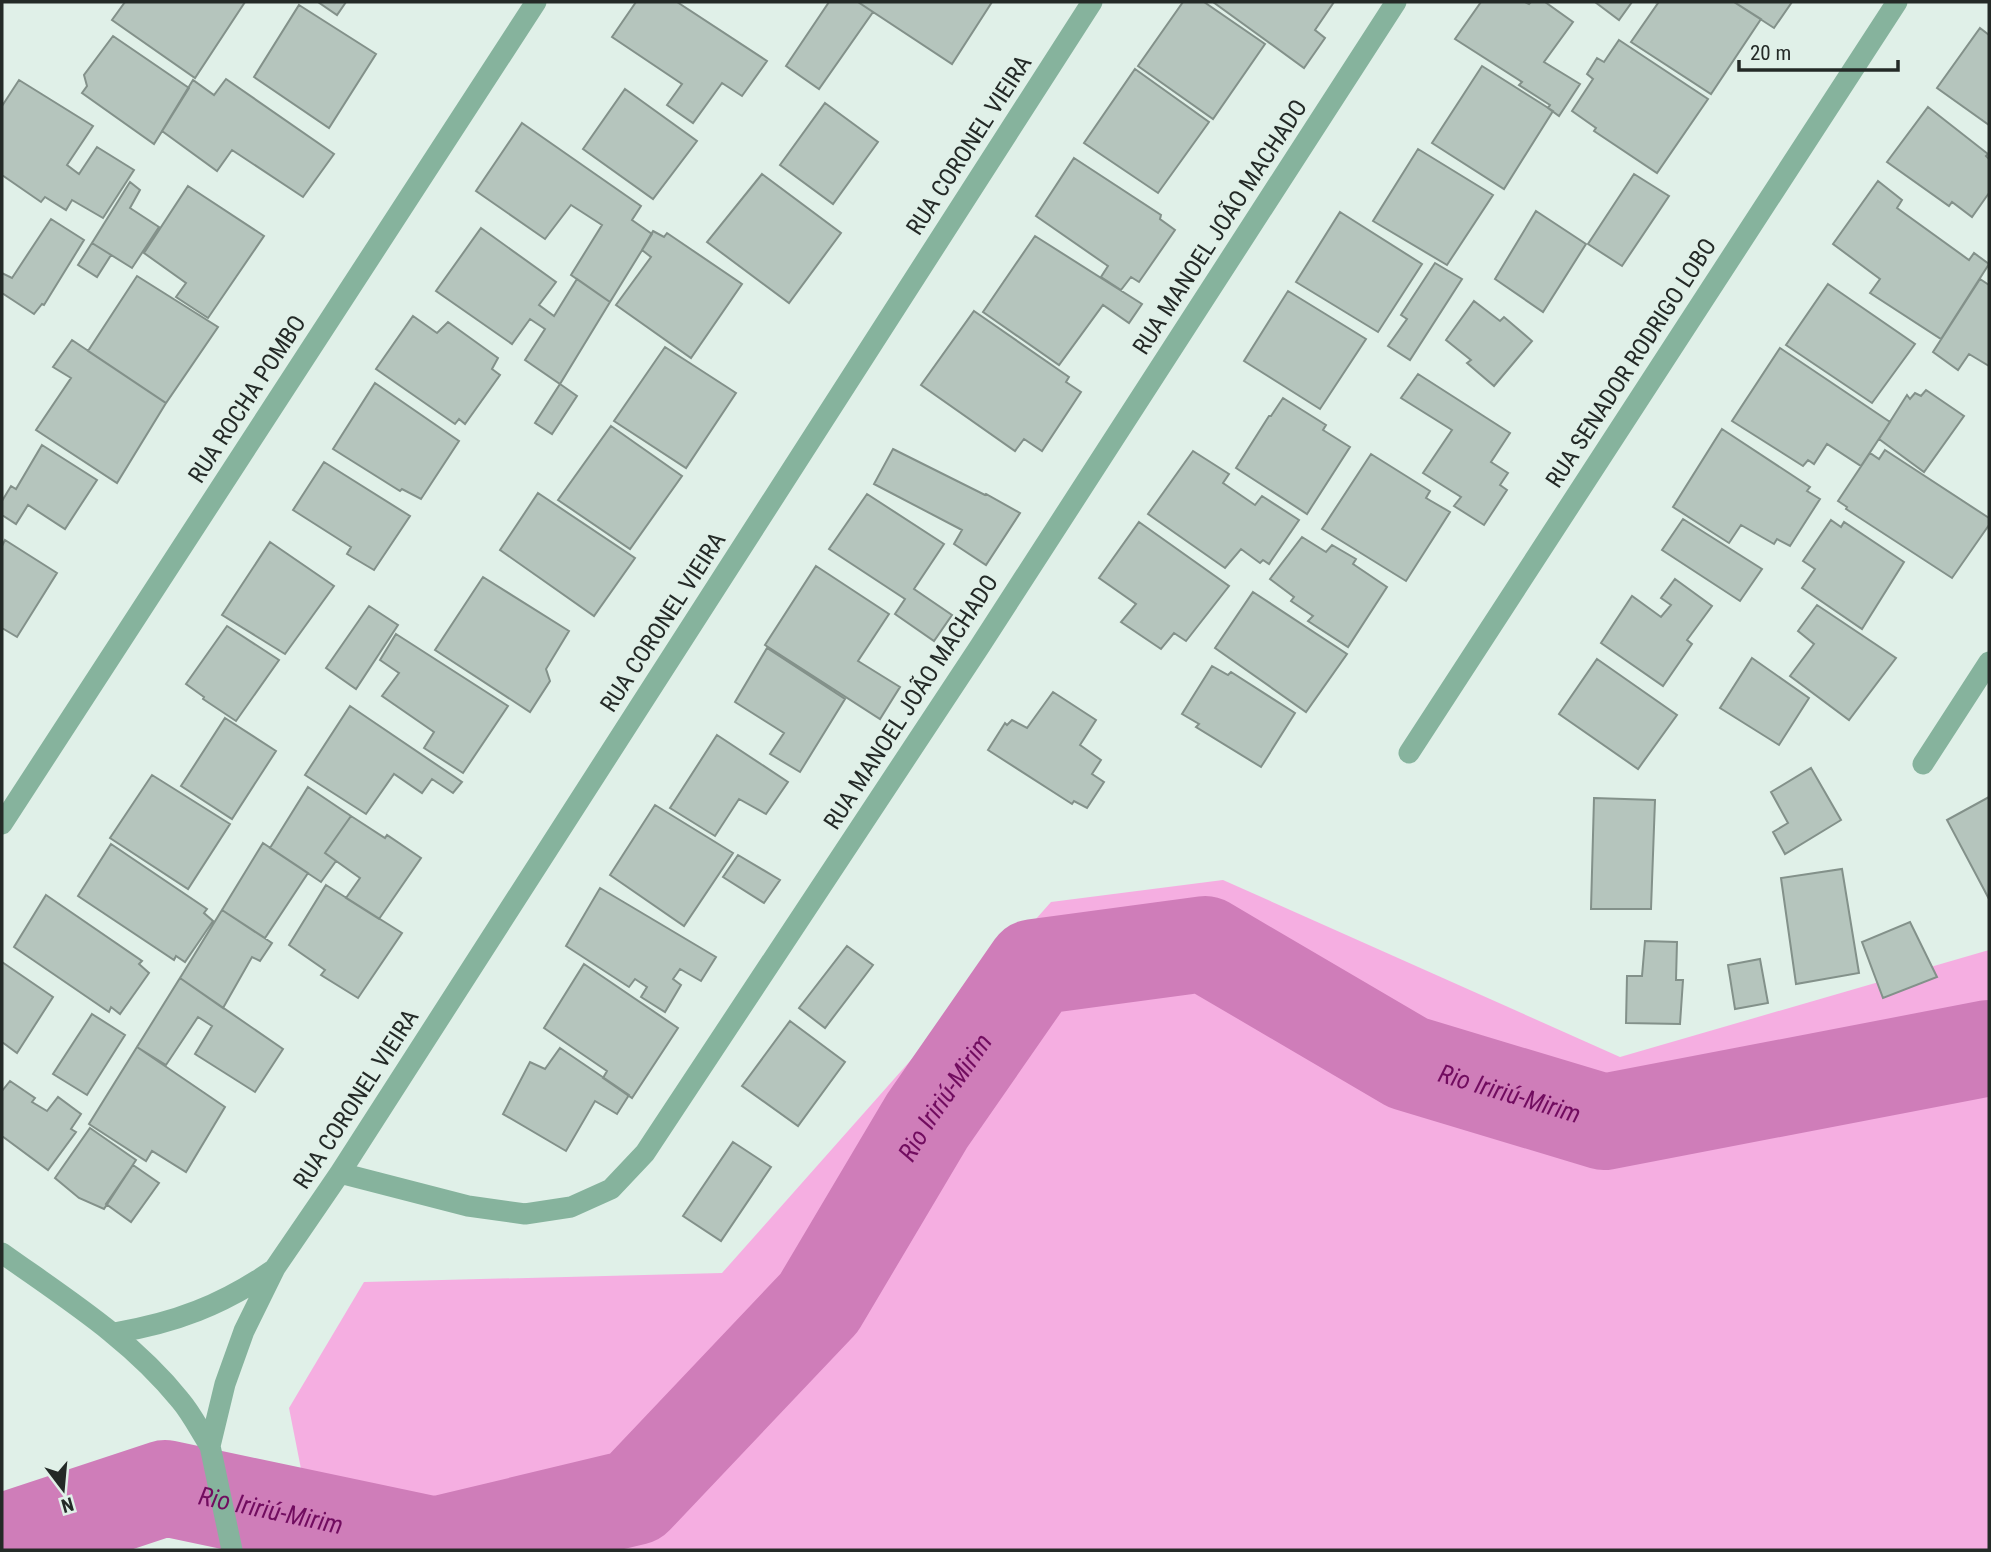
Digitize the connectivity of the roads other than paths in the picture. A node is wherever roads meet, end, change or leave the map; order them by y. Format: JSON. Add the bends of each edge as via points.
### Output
{"nodes":[{"id":1,"x":536,"y":2,"type":"edge"},
{"id":2,"x":1092,"y":2,"type":"edge"},
{"id":3,"x":1396,"y":2,"type":"edge"},
{"id":4,"x":1897,"y":2,"type":"edge"},
{"id":5,"x":1989,"y":662,"type":"edge"},
{"id":6,"x":1409,"y":753,"type":"dead end"},
{"id":7,"x":1923,"y":764,"type":"dead end"},
{"id":8,"x":2,"y":824,"type":"edge"},
{"id":9,"x":340,"y":1173,"type":"junction"},
{"id":10,"x":2,"y":1253,"type":"edge"},
{"id":11,"x":275,"y":1268,"type":"junction"},
{"id":12,"x":114,"y":1333,"type":"junction"},
{"id":13,"x":210,"y":1452,"type":"junction"},
{"id":14,"x":232,"y":1550,"type":"edge"}],
"edges":[{"from":1,"to":8,"type":"street","name":"RUA ROCHA POMBO"},
{"from":2,"to":9,"type":"street","name":"RUA CORONEL VIEIRA"},
{"from":3,"to":9,"type":"street","name":"RUA MANOEL JOÃO MACHADO","via":[[645,1153],[611,1189],[571,1207],[525,1214],[468,1206]]},
{"from":4,"to":6,"type":"street","name":"RUA SENADOR RODRIGO LOBO"},
{"from":5,"to":7,"type":"street"},
{"from":9,"to":11,"type":"street","name":"RUA CORONEL VIEIRA"},
{"from":10,"to":12,"type":"street"},
{"from":11,"to":12,"type":"street","via":[[215,1305],[149,1327]]},
{"from":11,"to":13,"type":"street","via":[[244,1331],[225,1384]]},
{"from":12,"to":13,"type":"street","via":[[182,1402]]},
{"from":13,"to":14,"type":"street"}]}
